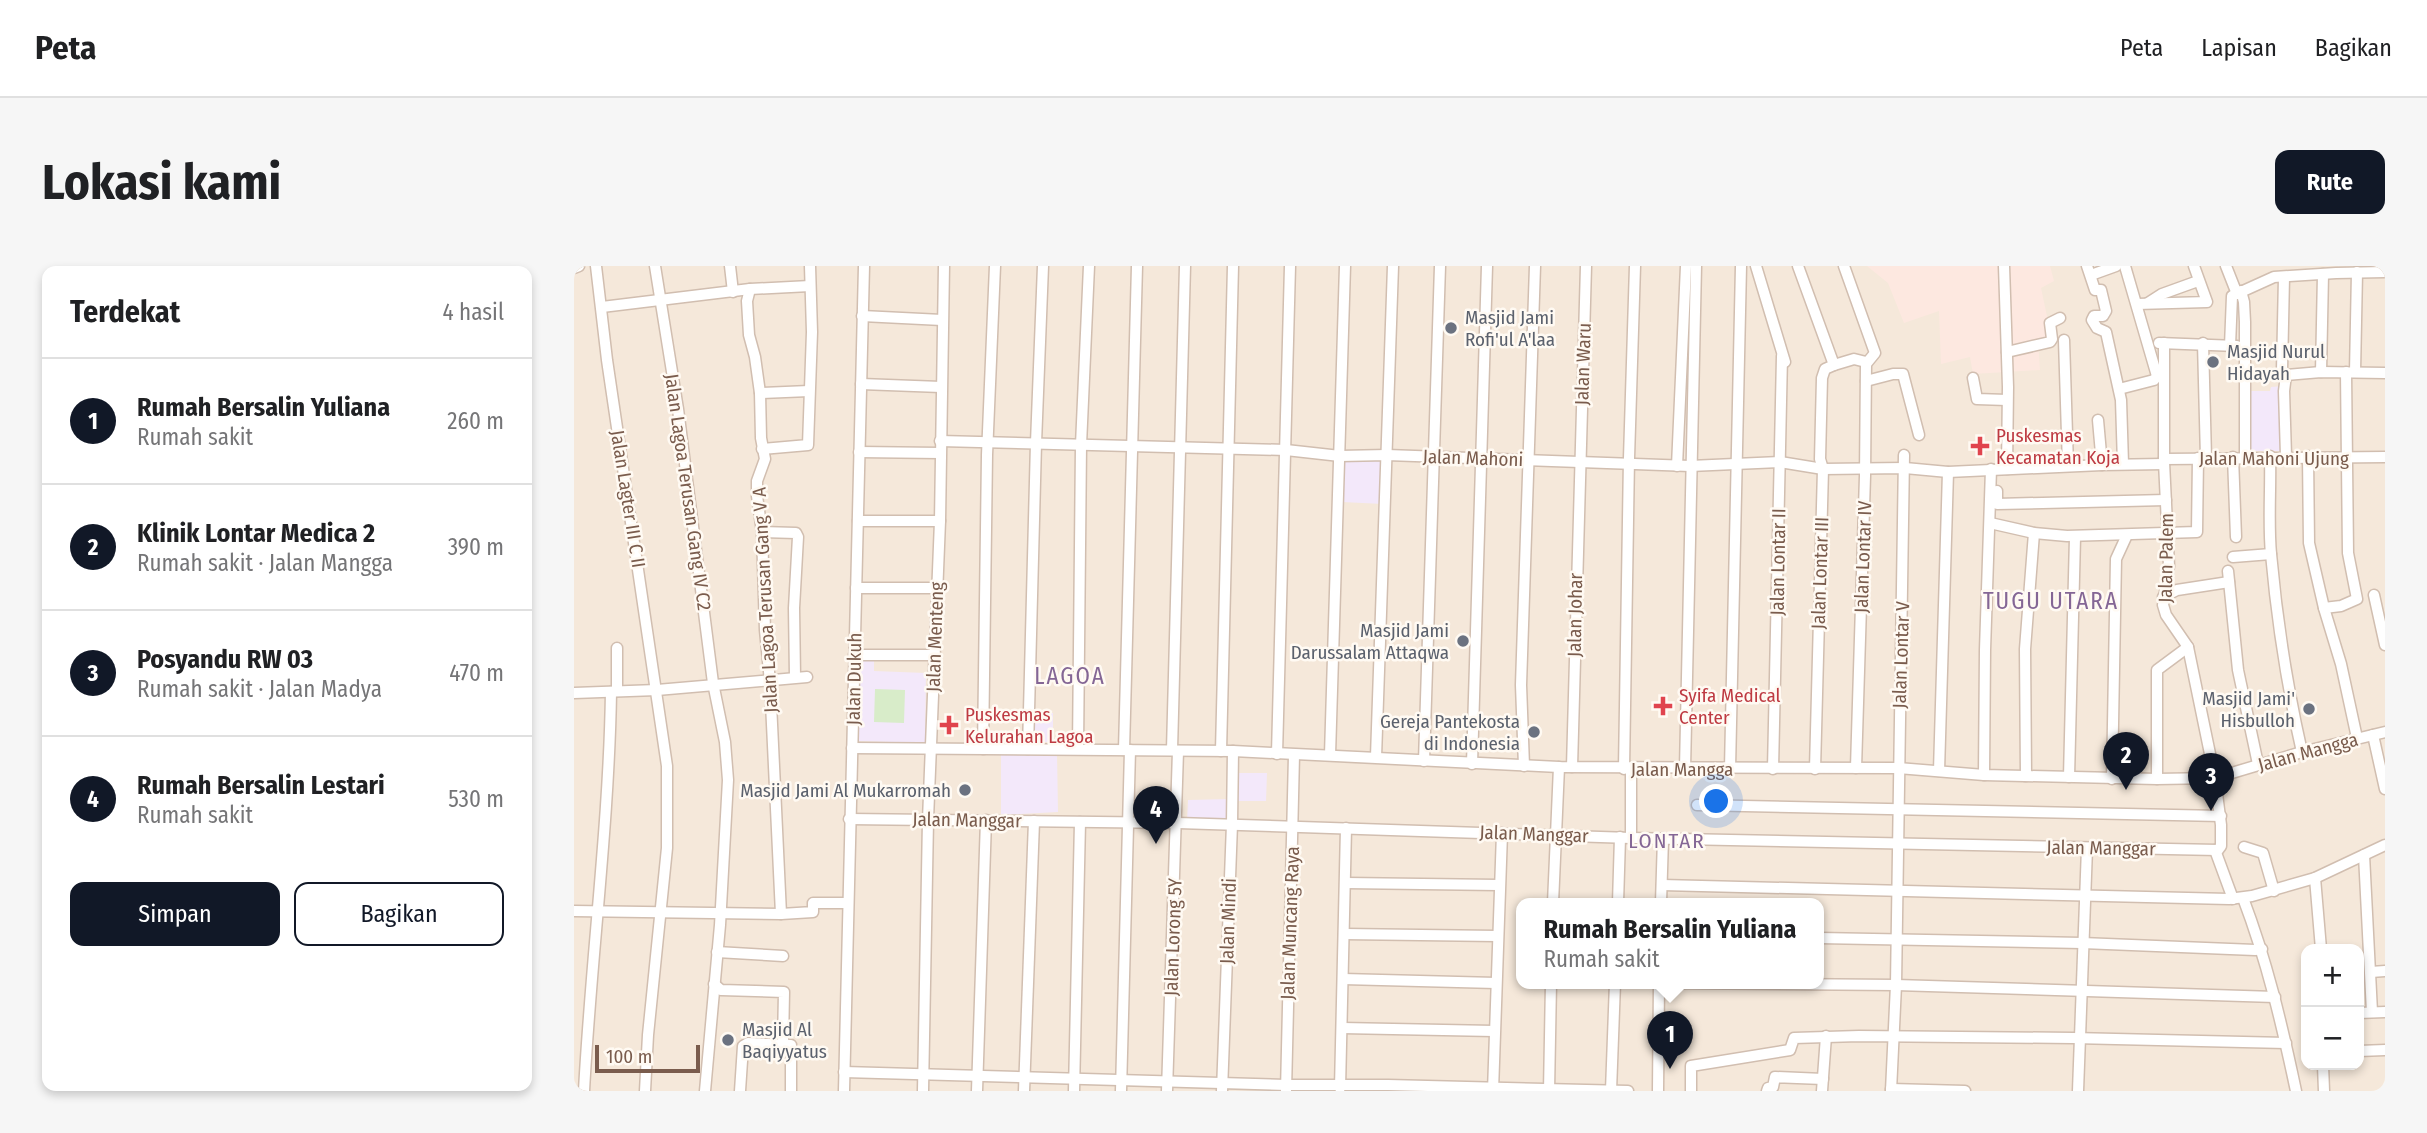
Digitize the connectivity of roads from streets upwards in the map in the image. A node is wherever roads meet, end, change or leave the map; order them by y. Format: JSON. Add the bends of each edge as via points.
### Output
{"nodes":[{"id":1,"x":579,"y":266,"type":"edge"},
{"id":2,"x":596,"y":266,"type":"edge"},
{"id":3,"x":655,"y":266,"type":"edge"},
{"id":4,"x":730,"y":266,"type":"edge"},
{"id":5,"x":810,"y":266,"type":"edge"},
{"id":6,"x":864,"y":266,"type":"edge"},
{"id":7,"x":944,"y":266,"type":"edge"},
{"id":8,"x":995,"y":266,"type":"edge"},
{"id":9,"x":1043,"y":266,"type":"edge"},
{"id":10,"x":1089,"y":266,"type":"edge"},
{"id":11,"x":1137,"y":266,"type":"edge"},
{"id":12,"x":1185,"y":266,"type":"edge"},
{"id":13,"x":1233,"y":266,"type":"edge"},
{"id":14,"x":1290,"y":266,"type":"edge"},
{"id":15,"x":1345,"y":266,"type":"edge"},
{"id":16,"x":1393,"y":266,"type":"edge"},
{"id":17,"x":1440,"y":266,"type":"edge"},
{"id":18,"x":1487,"y":266,"type":"edge"},
{"id":19,"x":1535,"y":266,"type":"edge"},
{"id":20,"x":1586,"y":266,"type":"edge"},
{"id":21,"x":1635,"y":266,"type":"edge"},
{"id":22,"x":1686,"y":266,"type":"edge"},
{"id":23,"x":1696,"y":266,"type":"edge"},
{"id":24,"x":1741,"y":266,"type":"edge"},
{"id":25,"x":1756,"y":266,"type":"edge"},
{"id":26,"x":1798,"y":266,"type":"edge"},
{"id":27,"x":1844,"y":266,"type":"edge"},
{"id":28,"x":2004,"y":266,"type":"edge"},
{"id":29,"x":2124,"y":266,"type":"edge"},
{"id":30,"x":2194,"y":266,"type":"edge"},
{"id":31,"x":2226,"y":266,"type":"edge"},
{"id":32,"x":574,"y":268,"type":"edge"},
{"id":33,"x":2089,"y":270,"type":"edge"},
{"id":34,"x":2298,"y":271,"type":"edge"},
{"id":35,"x":2327,"y":271,"type":"edge"},
{"id":36,"x":2357,"y":272,"type":"junction"},
{"id":37,"x":2385,"y":272,"type":"edge"},
{"id":38,"x":2276,"y":273,"type":"edge"},
{"id":39,"x":2198,"y":281,"type":"junction"},
{"id":40,"x":810,"y":286,"type":"junction"},
{"id":41,"x":750,"y":289,"type":"junction"},
{"id":42,"x":733,"y":292,"type":"junction"},
{"id":43,"x":2239,"y":293,"type":"junction"},
{"id":44,"x":660,"y":302,"type":"junction"},
{"id":45,"x":2143,"y":303,"type":"junction"},
{"id":46,"x":602,"y":307,"type":"junction"},
{"id":47,"x":862,"y":316,"type":"junction"},
{"id":48,"x":2060,"y":318,"type":"dead end"},
{"id":49,"x":942,"y":320,"type":"junction"},
{"id":50,"x":2064,"y":340,"type":"dead end"},
{"id":51,"x":2164,"y":343,"type":"junction"},
{"id":52,"x":2203,"y":343,"type":"junction"},
{"id":53,"x":2149,"y":344,"type":"junction"},
{"id":54,"x":2230,"y":346,"type":"junction"},
{"id":55,"x":2244,"y":347,"type":"junction"},
{"id":56,"x":2007,"y":352,"type":"junction"},
{"id":57,"x":1783,"y":356,"type":"junction"},
{"id":58,"x":1833,"y":361,"type":"junction"},
{"id":59,"x":1866,"y":362,"type":"junction"},
{"id":60,"x":1788,"y":368,"type":"dead end"},
{"id":61,"x":2321,"y":372,"type":"junction"},
{"id":62,"x":2351,"y":372,"type":"junction"},
{"id":63,"x":2385,"y":374,"type":"edge"},
{"id":64,"x":2287,"y":375,"type":"junction"},
{"id":65,"x":1973,"y":378,"type":"dead end"},
{"id":66,"x":1866,"y":381,"type":"junction"},
{"id":67,"x":861,"y":384,"type":"junction"},
{"id":68,"x":941,"y":387,"type":"junction"},
{"id":69,"x":2119,"y":388,"type":"junction"},
{"id":70,"x":809,"y":391,"type":"junction"},
{"id":71,"x":760,"y":393,"type":"junction"},
{"id":72,"x":2007,"y":400,"type":"junction"},
{"id":73,"x":2098,"y":420,"type":"dead end"},
{"id":74,"x":1919,"y":435,"type":"dead end"},
{"id":75,"x":987,"y":442,"type":"junction"},
{"id":76,"x":1035,"y":443,"type":"junction"},
{"id":77,"x":1081,"y":445,"type":"junction"},
{"id":78,"x":940,"y":447,"type":"junction"},
{"id":79,"x":1132,"y":448,"type":"junction"},
{"id":80,"x":762,"y":449,"type":"junction"},
{"id":81,"x":1180,"y":449,"type":"junction"},
{"id":82,"x":1228,"y":450,"type":"junction"},
{"id":83,"x":1286,"y":450,"type":"junction"},
{"id":84,"x":859,"y":452,"type":"junction"},
{"id":85,"x":1387,"y":455,"type":"junction"},
{"id":86,"x":1904,"y":455,"type":"dead end"},
{"id":87,"x":1340,"y":456,"type":"junction"},
{"id":88,"x":2270,"y":456,"type":"junction"},
{"id":89,"x":2286,"y":456,"type":"junction"},
{"id":90,"x":2308,"y":456,"type":"junction"},
{"id":91,"x":1434,"y":457,"type":"junction"},
{"id":92,"x":2239,"y":457,"type":"junction"},
{"id":93,"x":2347,"y":457,"type":"junction"},
{"id":94,"x":2385,"y":457,"type":"edge"},
{"id":95,"x":1482,"y":458,"type":"junction"},
{"id":96,"x":2202,"y":458,"type":"junction"},
{"id":97,"x":1529,"y":460,"type":"junction"},
{"id":98,"x":1579,"y":462,"type":"junction"},
{"id":99,"x":1780,"y":462,"type":"junction"},
{"id":100,"x":2164,"y":462,"type":"junction"},
{"id":101,"x":1629,"y":464,"type":"junction"},
{"id":102,"x":1735,"y":464,"type":"junction"},
{"id":103,"x":2123,"y":464,"type":"junction"},
{"id":104,"x":2102,"y":465,"type":"junction"},
{"id":105,"x":1677,"y":466,"type":"junction"},
{"id":106,"x":1690,"y":466,"type":"junction"},
{"id":107,"x":2068,"y":466,"type":"junction"},
{"id":108,"x":1864,"y":468,"type":"junction"},
{"id":109,"x":1905,"y":468,"type":"junction"},
{"id":110,"x":1823,"y":469,"type":"junction"},
{"id":111,"x":1998,"y":469,"type":"junction"},
{"id":112,"x":1948,"y":472,"type":"junction"},
{"id":113,"x":2166,"y":500,"type":"junction"},
{"id":114,"x":858,"y":521,"type":"junction"},
{"id":115,"x":940,"y":522,"type":"junction"},
{"id":116,"x":1990,"y":523,"type":"junction"},
{"id":117,"x":762,"y":532,"type":"junction"},
{"id":118,"x":2034,"y":533,"type":"junction"},
{"id":119,"x":2168,"y":533,"type":"junction"},
{"id":120,"x":2127,"y":535,"type":"junction"},
{"id":121,"x":2075,"y":537,"type":"junction"},
{"id":122,"x":2236,"y":537,"type":"dead end"},
{"id":123,"x":2271,"y":554,"type":"junction"},
{"id":124,"x":2233,"y":557,"type":"dead end"},
{"id":125,"x":856,"y":588,"type":"junction"},
{"id":126,"x":937,"y":588,"type":"junction"},
{"id":127,"x":2374,"y":595,"type":"dead end"},
{"id":128,"x":2163,"y":597,"type":"junction"},
{"id":129,"x":2324,"y":608,"type":"junction"},
{"id":130,"x":2382,"y":626,"type":"edge"},
{"id":131,"x":2384,"y":643,"type":"edge"},
{"id":132,"x":2188,"y":647,"type":"junction"},
{"id":133,"x":617,"y":648,"type":"dead end"},
{"id":134,"x":854,"y":655,"type":"junction"},
{"id":135,"x":935,"y":655,"type":"junction"},
{"id":136,"x":769,"y":678,"type":"junction"},
{"id":137,"x":713,"y":683,"type":"junction"},
{"id":138,"x":657,"y":690,"type":"junction"},
{"id":139,"x":614,"y":692,"type":"junction"},
{"id":140,"x":574,"y":694,"type":"edge"},
{"id":141,"x":2385,"y":732,"type":"edge"},
{"id":142,"x":2373,"y":735,"type":"junction"},
{"id":143,"x":2356,"y":736,"type":"junction"},
{"id":144,"x":852,"y":748,"type":"junction"},
{"id":145,"x":931,"y":749,"type":"junction"},
{"id":146,"x":983,"y":749,"type":"junction"},
{"id":147,"x":1028,"y":749,"type":"junction"},
{"id":148,"x":1078,"y":749,"type":"junction"},
{"id":149,"x":1127,"y":750,"type":"junction"},
{"id":150,"x":1175,"y":750,"type":"junction"},
{"id":151,"x":1220,"y":751,"type":"junction"},
{"id":152,"x":1233,"y":751,"type":"junction"},
{"id":153,"x":2302,"y":751,"type":"junction"},
{"id":154,"x":1277,"y":754,"type":"junction"},
{"id":155,"x":1294,"y":755,"type":"junction"},
{"id":156,"x":1330,"y":755,"type":"junction"},
{"id":157,"x":1376,"y":757,"type":"junction"},
{"id":158,"x":1424,"y":761,"type":"junction"},
{"id":159,"x":1472,"y":764,"type":"junction"},
{"id":160,"x":2258,"y":764,"type":"junction"},
{"id":161,"x":1524,"y":766,"type":"junction"},
{"id":162,"x":1559,"y":767,"type":"junction"},
{"id":163,"x":1572,"y":767,"type":"junction"},
{"id":164,"x":1856,"y":768,"type":"junction"},
{"id":165,"x":1898,"y":768,"type":"junction"},
{"id":166,"x":1628,"y":769,"type":"junction"},
{"id":167,"x":1685,"y":769,"type":"junction"},
{"id":168,"x":1730,"y":769,"type":"junction"},
{"id":169,"x":1773,"y":769,"type":"junction"},
{"id":170,"x":1815,"y":769,"type":"junction"},
{"id":171,"x":1939,"y":771,"type":"junction"},
{"id":172,"x":1984,"y":775,"type":"junction"},
{"id":173,"x":2026,"y":776,"type":"junction"},
{"id":174,"x":2069,"y":777,"type":"junction"},
{"id":175,"x":2215,"y":778,"type":"junction"},
{"id":176,"x":2112,"y":779,"type":"junction"},
{"id":177,"x":2157,"y":779,"type":"junction"},
{"id":178,"x":2385,"y":789,"type":"edge"},
{"id":179,"x":1697,"y":805,"type":"dead end"},
{"id":180,"x":1898,"y":808,"type":"junction"},
{"id":181,"x":2221,"y":816,"type":"junction"},
{"id":182,"x":849,"y":819,"type":"junction"},
{"id":183,"x":928,"y":820,"type":"junction"},
{"id":184,"x":986,"y":820,"type":"junction"},
{"id":185,"x":1034,"y":821,"type":"junction"},
{"id":186,"x":1080,"y":822,"type":"junction"},
{"id":187,"x":1129,"y":823,"type":"junction"},
{"id":188,"x":1178,"y":823,"type":"junction"},
{"id":189,"x":1232,"y":824,"type":"junction"},
{"id":190,"x":1293,"y":826,"type":"junction"},
{"id":191,"x":1346,"y":828,"type":"junction"},
{"id":192,"x":1502,"y":834,"type":"junction"},
{"id":193,"x":1555,"y":834,"type":"junction"},
{"id":194,"x":1625,"y":838,"type":"junction"},
{"id":195,"x":1663,"y":838,"type":"junction"},
{"id":196,"x":1897,"y":842,"type":"junction"},
{"id":197,"x":2385,"y":845,"type":"edge"},
{"id":198,"x":2244,"y":847,"type":"dead end"},
{"id":199,"x":2087,"y":848,"type":"junction"},
{"id":200,"x":2217,"y":850,"type":"junction"},
{"id":201,"x":2364,"y":855,"type":"junction"},
{"id":202,"x":2315,"y":878,"type":"junction"},
{"id":203,"x":1346,"y":883,"type":"junction"},
{"id":204,"x":1499,"y":885,"type":"junction"},
{"id":205,"x":1662,"y":885,"type":"junction"},
{"id":206,"x":1896,"y":891,"type":"junction"},
{"id":207,"x":2274,"y":891,"type":"junction"},
{"id":208,"x":2086,"y":895,"type":"junction"},
{"id":209,"x":1553,"y":898,"type":"edge"},
{"id":210,"x":1619,"y":898,"type":"edge"},
{"id":211,"x":1661,"y":898,"type":"edge"},
{"id":212,"x":2237,"y":899,"type":"junction"},
{"id":213,"x":848,"y":903,"type":"junction"},
{"id":214,"x":574,"y":911,"type":"edge"},
{"id":215,"x":597,"y":912,"type":"junction"},
{"id":216,"x":661,"y":914,"type":"junction"},
{"id":217,"x":781,"y":914,"type":"junction"},
{"id":218,"x":720,"y":915,"type":"junction"},
{"id":219,"x":1345,"y":934,"type":"junction"},
{"id":220,"x":1497,"y":936,"type":"junction"},
{"id":221,"x":1824,"y":938,"type":"edge"},
{"id":222,"x":1896,"y":939,"type":"junction"},
{"id":223,"x":2082,"y":943,"type":"junction"},
{"id":224,"x":2321,"y":944,"type":"edge"},
{"id":225,"x":2258,"y":949,"type":"junction"},
{"id":226,"x":717,"y":952,"type":"junction"},
{"id":227,"x":783,"y":956,"type":"dead end"},
{"id":228,"x":2385,"y":971,"type":"edge"},
{"id":229,"x":2371,"y":972,"type":"junction"},
{"id":230,"x":1343,"y":979,"type":"junction"},
{"id":231,"x":1496,"y":983,"type":"junction"},
{"id":232,"x":713,"y":984,"type":"junction"},
{"id":233,"x":1824,"y":984,"type":"edge"},
{"id":234,"x":1896,"y":985,"type":"junction"},
{"id":235,"x":1551,"y":989,"type":"edge"},
{"id":236,"x":1615,"y":989,"type":"edge"},
{"id":237,"x":1659,"y":989,"type":"edge"},
{"id":238,"x":2082,"y":990,"type":"junction"},
{"id":239,"x":2272,"y":997,"type":"junction"},
{"id":240,"x":2372,"y":1012,"type":"junction"},
{"id":241,"x":2385,"y":1012,"type":"edge"},
{"id":242,"x":2364,"y":1013,"type":"edge"},
{"id":243,"x":1342,"y":1028,"type":"junction"},
{"id":244,"x":1494,"y":1031,"type":"junction"},
{"id":245,"x":1826,"y":1036,"type":"junction"},
{"id":246,"x":1894,"y":1037,"type":"junction"},
{"id":247,"x":2080,"y":1038,"type":"junction"},
{"id":248,"x":2283,"y":1043,"type":"junction"},
{"id":249,"x":783,"y":1044,"type":"junction"},
{"id":250,"x":2385,"y":1050,"type":"edge"},
{"id":251,"x":2364,"y":1051,"type":"edge"},
{"id":252,"x":2323,"y":1070,"type":"edge"},
{"id":253,"x":845,"y":1072,"type":"junction"},
{"id":254,"x":923,"y":1072,"type":"junction"},
{"id":255,"x":977,"y":1074,"type":"junction"},
{"id":256,"x":1024,"y":1077,"type":"junction"},
{"id":257,"x":1074,"y":1077,"type":"junction"},
{"id":258,"x":1823,"y":1079,"type":"junction"},
{"id":259,"x":1121,"y":1085,"type":"edge"},
{"id":260,"x":1168,"y":1086,"type":"edge"},
{"id":261,"x":1222,"y":1086,"type":"edge"},
{"id":262,"x":1256,"y":1087,"type":"edge"},
{"id":263,"x":1340,"y":1087,"type":"edge"},
{"id":264,"x":1286,"y":1088,"type":"edge"},
{"id":265,"x":1388,"y":1088,"type":"edge"},
{"id":266,"x":1437,"y":1089,"type":"edge"},
{"id":267,"x":1493,"y":1089,"type":"edge"},
{"id":268,"x":1549,"y":1090,"type":"edge"},
{"id":269,"x":1891,"y":1090,"type":"edge"},
{"id":270,"x":584,"y":1091,"type":"edge"},
{"id":271,"x":645,"y":1091,"type":"edge"},
{"id":272,"x":705,"y":1091,"type":"edge"},
{"id":273,"x":740,"y":1091,"type":"edge"},
{"id":274,"x":791,"y":1091,"type":"edge"},
{"id":275,"x":844,"y":1091,"type":"edge"},
{"id":276,"x":923,"y":1091,"type":"edge"},
{"id":277,"x":977,"y":1091,"type":"edge"},
{"id":278,"x":1024,"y":1091,"type":"edge"},
{"id":279,"x":1074,"y":1091,"type":"edge"},
{"id":280,"x":1611,"y":1091,"type":"edge"},
{"id":281,"x":1628,"y":1091,"type":"edge"},
{"id":282,"x":1658,"y":1091,"type":"edge"},
{"id":283,"x":1691,"y":1091,"type":"edge"},
{"id":284,"x":1767,"y":1091,"type":"edge"},
{"id":285,"x":1822,"y":1091,"type":"edge"},
{"id":286,"x":1965,"y":1091,"type":"edge"},
{"id":287,"x":2078,"y":1091,"type":"edge"},
{"id":288,"x":2291,"y":1091,"type":"edge"},
{"id":289,"x":2297,"y":1091,"type":"edge"},
{"id":290,"x":2324,"y":1091,"type":"edge"}],
"edges":[{"from":1,"to":32,"type":"street"},
{"from":2,"to":46,"type":"street","name":"Jalan Lagter III C II"},
{"from":3,"to":44,"type":"street","name":"Jalan Lagoa Terusan Gang IV C2"},
{"from":4,"to":42,"type":"street"},
{"from":5,"to":40,"type":"street"},
{"from":6,"to":47,"type":"street","name":"Jalan Dukuh"},
{"from":7,"to":49,"type":"street","name":"Jalan Menteng"},
{"from":8,"to":75,"type":"street"},
{"from":9,"to":76,"type":"street"},
{"from":10,"to":77,"type":"street"},
{"from":11,"to":79,"type":"street"},
{"from":12,"to":81,"type":"street","name":"Jalan Lorong 5Y"},
{"from":13,"to":82,"type":"street"},
{"from":14,"to":83,"type":"street"},
{"from":15,"to":87,"type":"street"},
{"from":16,"to":85,"type":"street"},
{"from":17,"to":91,"type":"street"},
{"from":18,"to":95,"type":"street"},
{"from":19,"to":97,"type":"street"},
{"from":20,"to":98,"type":"street","name":"Jalan Waru"},
{"from":21,"to":101,"type":"street"},
{"from":22,"to":105,"type":"street"},
{"from":23,"to":106,"type":"street"},
{"from":24,"to":102,"type":"street"},
{"from":25,"to":57,"type":"street"},
{"from":26,"to":58,"type":"street"},
{"from":27,"to":59,"type":"street","via":[[1874,350]]},
{"from":28,"to":56,"type":"street"},
{"from":29,"to":33,"type":"street"},
{"from":29,"to":45,"type":"street"},
{"from":30,"to":39,"type":"street"},
{"from":31,"to":43,"type":"street"},
{"from":33,"to":69,"type":"street","via":[[2095,289],[2101,290],[2106,312],[2092,320],[2096,328],[2104,329]]},
{"from":34,"to":35,"type":"street"},
{"from":34,"to":38,"type":"street"},
{"from":35,"to":36,"type":"street"},
{"from":35,"to":61,"type":"street"},
{"from":36,"to":37,"type":"street"},
{"from":36,"to":62,"type":"street"},
{"from":38,"to":43,"type":"street"},
{"from":38,"to":64,"type":"street","via":[[2282,370]]},
{"from":39,"to":45,"type":"street"},
{"from":39,"to":45,"type":"street","via":[[2205,303]]},
{"from":40,"to":41,"type":"street"},
{"from":40,"to":70,"type":"street"},
{"from":41,"to":42,"type":"street"},
{"from":41,"to":71,"type":"street","name":"Jalan Lagoa Terusan Gang V A","via":[[749,335]]},
{"from":42,"to":44,"type":"street"},
{"from":43,"to":54,"type":"street","via":[[2231,296]]},
{"from":43,"to":55,"type":"street","via":[[2244,302]]},
{"from":44,"to":46,"type":"street"},
{"from":44,"to":137,"type":"street","name":"Jalan Lagoa Terusan Gang IV C2"},
{"from":45,"to":53,"type":"street"},
{"from":46,"to":138,"type":"street","name":"Jalan Lagter III C II"},
{"from":47,"to":49,"type":"street"},
{"from":47,"to":67,"type":"street","name":"Jalan Dukuh"},
{"from":48,"to":56,"type":"street","via":[[2050,323],[2050,342]]},
{"from":49,"to":68,"type":"street","name":"Jalan Menteng"},
{"from":50,"to":107,"type":"street"},
{"from":51,"to":52,"type":"street"},
{"from":51,"to":53,"type":"street"},
{"from":51,"to":100,"type":"street","name":"Jalan Palem"},
{"from":52,"to":54,"type":"street"},
{"from":52,"to":96,"type":"street"},
{"from":53,"to":69,"type":"street","via":[[2156,378]]},
{"from":54,"to":55,"type":"street"},
{"from":55,"to":92,"type":"street"},
{"from":56,"to":72,"type":"street"},
{"from":57,"to":60,"type":"street"},
{"from":57,"to":99,"type":"street","name":"Jalan Lontar II"},
{"from":58,"to":59,"type":"street"},
{"from":58,"to":110,"type":"street","name":"Jalan Lontar III","via":[[1822,378]]},
{"from":59,"to":66,"type":"street","name":"Jalan Lontar IV"},
{"from":61,"to":62,"type":"street"},
{"from":61,"to":64,"type":"street"},
{"from":62,"to":63,"type":"street"},
{"from":62,"to":93,"type":"street"},
{"from":64,"to":89,"type":"street"},
{"from":65,"to":72,"type":"street","via":[[1977,399]]},
{"from":66,"to":74,"type":"street","via":[[1903,374]]},
{"from":66,"to":108,"type":"street","name":"Jalan Lontar IV"},
{"from":67,"to":68,"type":"street"},
{"from":67,"to":84,"type":"street","name":"Jalan Dukuh"},
{"from":68,"to":78,"type":"street","name":"Jalan Menteng"},
{"from":69,"to":103,"type":"street"},
{"from":70,"to":71,"type":"street"},
{"from":70,"to":80,"type":"street","via":[[807,446]]},
{"from":71,"to":80,"type":"street","name":"Jalan Lagoa Terusan Gang V A"},
{"from":72,"to":111,"type":"street"},
{"from":73,"to":104,"type":"street"},
{"from":75,"to":76,"type":"street","name":"Jalan Mahoni"},
{"from":75,"to":78,"type":"street","name":"Jalan Mahoni"},
{"from":75,"to":146,"type":"street"},
{"from":76,"to":77,"type":"street","name":"Jalan Mahoni"},
{"from":76,"to":147,"type":"street"},
{"from":77,"to":79,"type":"street","name":"Jalan Mahoni"},
{"from":77,"to":148,"type":"street"},
{"from":78,"to":84,"type":"street","name":"Jalan Mahoni"},
{"from":78,"to":115,"type":"street","name":"Jalan Menteng"},
{"from":79,"to":81,"type":"street","name":"Jalan Mahoni"},
{"from":79,"to":149,"type":"street"},
{"from":80,"to":117,"type":"street","name":"Jalan Lagoa Terusan Gang V A","via":[[765,464],[757,481]]},
{"from":81,"to":82,"type":"street","name":"Jalan Mahoni"},
{"from":81,"to":150,"type":"street","name":"Jalan Lorong 5Y"},
{"from":82,"to":83,"type":"street","name":"Jalan Mahoni"},
{"from":82,"to":151,"type":"street"},
{"from":83,"to":87,"type":"street","name":"Jalan Mahoni"},
{"from":83,"to":154,"type":"street"},
{"from":84,"to":114,"type":"street","name":"Jalan Dukuh"},
{"from":85,"to":87,"type":"street","name":"Jalan Mahoni"},
{"from":85,"to":91,"type":"street","name":"Jalan Mahoni"},
{"from":85,"to":157,"type":"street"},
{"from":86,"to":109,"type":"street","name":"Jalan Lontar V"},
{"from":87,"to":156,"type":"street"},
{"from":88,"to":89,"type":"street","name":"Jalan Mahoni Ujung"},
{"from":88,"to":92,"type":"street","name":"Jalan Mahoni Ujung"},
{"from":88,"to":123,"type":"street"},
{"from":89,"to":90,"type":"street","name":"Jalan Mahoni Ujung"},
{"from":90,"to":93,"type":"street","name":"Jalan Mahoni Ujung"},
{"from":90,"to":129,"type":"street","via":[[2309,543]]},
{"from":91,"to":95,"type":"street","name":"Jalan Mahoni"},
{"from":91,"to":158,"type":"street"},
{"from":92,"to":96,"type":"street","name":"Jalan Mahoni Ujung"},
{"from":92,"to":122,"type":"street"},
{"from":93,"to":94,"type":"street","name":"Jalan Mahoni Ujung"},
{"from":93,"to":129,"type":"street","via":[[2347,544],[2357,599]]},
{"from":95,"to":97,"type":"street","name":"Jalan Mahoni"},
{"from":95,"to":159,"type":"street"},
{"from":96,"to":100,"type":"street","name":"Jalan Mahoni Ujung"},
{"from":96,"to":119,"type":"street","via":[[2197,532]]},
{"from":97,"to":98,"type":"street","name":"Jalan Mahoni"},
{"from":97,"to":161,"type":"street","via":[[1521,685]]},
{"from":98,"to":101,"type":"street","name":"Jalan Mahoni"},
{"from":98,"to":163,"type":"street","name":"Jalan Johar"},
{"from":99,"to":102,"type":"street","name":"Jalan Mahoni"},
{"from":99,"to":110,"type":"street","name":"Jalan Mahoni"},
{"from":99,"to":169,"type":"street","name":"Jalan Lontar II"},
{"from":100,"to":103,"type":"street","name":"Jalan Mahoni Ujung"},
{"from":100,"to":113,"type":"street","name":"Jalan Palem"},
{"from":101,"to":105,"type":"street","name":"Jalan Mahoni"},
{"from":101,"to":166,"type":"street"},
{"from":102,"to":106,"type":"street","name":"Jalan Mahoni"},
{"from":102,"to":168,"type":"street"},
{"from":103,"to":104,"type":"street","name":"Jalan Mahoni Ujung"},
{"from":104,"to":107,"type":"street","name":"Jalan Mahoni Ujung"},
{"from":105,"to":106,"type":"street","name":"Jalan Mahoni"},
{"from":106,"to":167,"type":"street"},
{"from":107,"to":111,"type":"street","name":"Jalan Mahoni Ujung"},
{"from":108,"to":109,"type":"street","name":"Jalan Mahoni"},
{"from":108,"to":110,"type":"street","name":"Jalan Mahoni"},
{"from":108,"to":164,"type":"street","name":"Jalan Lontar IV"},
{"from":109,"to":112,"type":"street","name":"Jalan Mahoni"},
{"from":109,"to":165,"type":"street","name":"Jalan Lontar V"},
{"from":110,"to":170,"type":"street","name":"Jalan Lontar III"},
{"from":111,"to":112,"type":"street","name":"Jalan Mahoni"},
{"from":111,"to":113,"type":"street","via":[[1997,504]]},
{"from":111,"to":116,"type":"street"},
{"from":112,"to":171,"type":"street"},
{"from":113,"to":119,"type":"street","name":"Jalan Palem"},
{"from":114,"to":115,"type":"street"},
{"from":114,"to":125,"type":"street","name":"Jalan Dukuh"},
{"from":115,"to":126,"type":"street","name":"Jalan Menteng"},
{"from":116,"to":118,"type":"street"},
{"from":116,"to":172,"type":"street"},
{"from":117,"to":136,"type":"street","name":"Jalan Lagoa Terusan Gang V A"},
{"from":117,"to":136,"type":"street","via":[[796,533],[798,537],[794,608],[801,677]]},
{"from":118,"to":121,"type":"street"},
{"from":118,"to":173,"type":"street","via":[[2025,649]]},
{"from":119,"to":120,"type":"street"},
{"from":119,"to":128,"type":"street","name":"Jalan Palem","via":[[2169,566]]},
{"from":120,"to":121,"type":"street"},
{"from":120,"to":176,"type":"street","via":[[2116,559]]},
{"from":121,"to":174,"type":"street"},
{"from":123,"to":124,"type":"street"},
{"from":123,"to":153,"type":"street","via":[[2284,667]]},
{"from":125,"to":126,"type":"street"},
{"from":125,"to":134,"type":"street","name":"Jalan Dukuh"},
{"from":126,"to":135,"type":"street","name":"Jalan Menteng"},
{"from":127,"to":130,"type":"street"},
{"from":128,"to":132,"type":"street","name":"Jalan Palem","via":[[2166,615]]},
{"from":128,"to":160,"type":"street","via":[[2229,576],[2238,670]]},
{"from":129,"to":143,"type":"street"},
{"from":130,"to":131,"type":"street"},
{"from":132,"to":175,"type":"street","name":"Jalan Palem"},
{"from":132,"to":177,"type":"street","via":[[2157,670]]},
{"from":133,"to":139,"type":"street"},
{"from":134,"to":135,"type":"street"},
{"from":134,"to":144,"type":"street","name":"Jalan Dukuh"},
{"from":135,"to":145,"type":"street","name":"Jalan Menteng"},
{"from":136,"to":137,"type":"street"},
{"from":136,"to":217,"type":"street","name":"Jalan Lagoa Terusan Gang V A"},
{"from":137,"to":138,"type":"street"},
{"from":137,"to":218,"type":"street","name":"Jalan Lagoa Terusan Gang IV C2","via":[[728,780]]},
{"from":138,"to":139,"type":"street"},
{"from":138,"to":216,"type":"street","name":"Jalan Lagter III C II","via":[[667,766]]},
{"from":139,"to":140,"type":"street"},
{"from":139,"to":215,"type":"street"},
{"from":141,"to":142,"type":"street","name":"Jalan Mangga"},
{"from":142,"to":143,"type":"street","name":"Jalan Mangga"},
{"from":142,"to":178,"type":"street"},
{"from":143,"to":153,"type":"street","name":"Jalan Mangga"},
{"from":144,"to":145,"type":"street","name":"Jalan Mangga"},
{"from":144,"to":182,"type":"street","name":"Jalan Dukuh"},
{"from":145,"to":146,"type":"street","name":"Jalan Mangga"},
{"from":145,"to":183,"type":"street","name":"Jalan Menteng"},
{"from":146,"to":147,"type":"street","name":"Jalan Mangga"},
{"from":147,"to":148,"type":"street","name":"Jalan Mangga"},
{"from":148,"to":149,"type":"street","name":"Jalan Mangga"},
{"from":149,"to":150,"type":"street","name":"Jalan Mangga"},
{"from":149,"to":187,"type":"street"},
{"from":150,"to":151,"type":"street","name":"Jalan Mangga"},
{"from":150,"to":188,"type":"street","name":"Jalan Lorong 5Y"},
{"from":151,"to":152,"type":"street","name":"Jalan Mangga"},
{"from":152,"to":154,"type":"street","name":"Jalan Mangga"},
{"from":152,"to":189,"type":"street","name":"Jalan Mindi"},
{"from":153,"to":160,"type":"street","name":"Jalan Mangga"},
{"from":154,"to":155,"type":"street","name":"Jalan Mangga"},
{"from":155,"to":156,"type":"street","name":"Jalan Mangga"},
{"from":155,"to":190,"type":"street","name":"Jalan Muncang Raya"},
{"from":156,"to":157,"type":"street","name":"Jalan Mangga"},
{"from":157,"to":158,"type":"street","name":"Jalan Mangga"},
{"from":158,"to":159,"type":"street","name":"Jalan Mangga"},
{"from":159,"to":161,"type":"street","name":"Jalan Mangga"},
{"from":160,"to":175,"type":"street","name":"Jalan Mangga"},
{"from":161,"to":162,"type":"street","name":"Jalan Mangga"},
{"from":162,"to":163,"type":"street","name":"Jalan Mangga"},
{"from":162,"to":193,"type":"street"},
{"from":163,"to":166,"type":"street","name":"Jalan Mangga"},
{"from":164,"to":165,"type":"street","name":"Jalan Mangga"},
{"from":164,"to":170,"type":"street","name":"Jalan Mangga"},
{"from":165,"to":171,"type":"street","name":"Jalan Mangga"},
{"from":165,"to":180,"type":"street","name":"Jalan Lontar V"},
{"from":166,"to":167,"type":"street","name":"Jalan Mangga"},
{"from":166,"to":194,"type":"street"},
{"from":167,"to":168,"type":"street","name":"Jalan Mangga"},
{"from":168,"to":169,"type":"street","name":"Jalan Mangga"},
{"from":169,"to":170,"type":"street","name":"Jalan Mangga"},
{"from":171,"to":172,"type":"street","name":"Jalan Mangga"},
{"from":172,"to":173,"type":"street","name":"Jalan Mangga"},
{"from":173,"to":174,"type":"street","name":"Jalan Mangga"},
{"from":174,"to":176,"type":"street","name":"Jalan Mangga"},
{"from":175,"to":177,"type":"street","name":"Jalan Mangga"},
{"from":175,"to":181,"type":"street","name":"Jalan Palem"},
{"from":176,"to":177,"type":"street","name":"Jalan Mangga"},
{"from":179,"to":180,"type":"street"},
{"from":180,"to":181,"type":"street"},
{"from":180,"to":196,"type":"street","name":"Jalan Lontar V"},
{"from":181,"to":200,"type":"street","name":"Jalan Palem","via":[[2221,846]]},
{"from":182,"to":183,"type":"street","name":"Jalan Manggar"},
{"from":182,"to":213,"type":"street","name":"Jalan Dukuh"},
{"from":183,"to":184,"type":"street","name":"Jalan Manggar"},
{"from":183,"to":254,"type":"street","name":"Jalan Menteng"},
{"from":184,"to":185,"type":"street","name":"Jalan Manggar"},
{"from":184,"to":255,"type":"street"},
{"from":185,"to":186,"type":"street","name":"Jalan Manggar"},
{"from":185,"to":256,"type":"street"},
{"from":186,"to":187,"type":"street","name":"Jalan Manggar"},
{"from":186,"to":257,"type":"street"},
{"from":187,"to":188,"type":"street","name":"Jalan Manggar"},
{"from":187,"to":259,"type":"street"},
{"from":188,"to":189,"type":"street","name":"Jalan Manggar"},
{"from":188,"to":260,"type":"street","name":"Jalan Lorong 5Y"},
{"from":189,"to":190,"type":"street","name":"Jalan Manggar"},
{"from":189,"to":261,"type":"street","name":"Jalan Mindi"},
{"from":190,"to":191,"type":"street","name":"Jalan Manggar"},
{"from":190,"to":264,"type":"street","name":"Jalan Muncang Raya"},
{"from":191,"to":192,"type":"street","name":"Jalan Manggar"},
{"from":191,"to":203,"type":"street"},
{"from":192,"to":193,"type":"street","name":"Jalan Manggar"},
{"from":192,"to":204,"type":"street"},
{"from":193,"to":194,"type":"street","name":"Jalan Manggar"},
{"from":193,"to":209,"type":"street"},
{"from":194,"to":195,"type":"street","name":"Jalan Manggar"},
{"from":194,"to":210,"type":"street"},
{"from":195,"to":196,"type":"street","name":"Jalan Manggar"},
{"from":195,"to":205,"type":"street"},
{"from":196,"to":199,"type":"street","name":"Jalan Manggar"},
{"from":196,"to":206,"type":"street","name":"Jalan Lontar V"},
{"from":197,"to":201,"type":"street"},
{"from":198,"to":207,"type":"street","via":[[2263,853]]},
{"from":199,"to":200,"type":"street","name":"Jalan Manggar"},
{"from":199,"to":208,"type":"street"},
{"from":200,"to":212,"type":"street"},
{"from":201,"to":202,"type":"street"},
{"from":201,"to":229,"type":"street"},
{"from":202,"to":207,"type":"street"},
{"from":202,"to":224,"type":"street"},
{"from":203,"to":204,"type":"street"},
{"from":203,"to":219,"type":"street"},
{"from":204,"to":220,"type":"street"},
{"from":205,"to":206,"type":"street"},
{"from":205,"to":211,"type":"street"},
{"from":206,"to":208,"type":"street"},
{"from":206,"to":222,"type":"street","name":"Jalan Lontar V"},
{"from":207,"to":212,"type":"street"},
{"from":208,"to":212,"type":"street"},
{"from":208,"to":223,"type":"street"},
{"from":212,"to":225,"type":"street"},
{"from":213,"to":217,"type":"street","via":[[813,903],[813,912]]},
{"from":213,"to":253,"type":"street","name":"Jalan Dukuh"},
{"from":214,"to":215,"type":"street"},
{"from":215,"to":216,"type":"street"},
{"from":215,"to":270,"type":"street"},
{"from":216,"to":218,"type":"street"},
{"from":216,"to":271,"type":"street","name":"Jalan Lagter III C II"},
{"from":217,"to":218,"type":"street"},
{"from":218,"to":226,"type":"street","name":"Jalan Lagoa Terusan Gang IV C2"},
{"from":219,"to":220,"type":"street"},
{"from":219,"to":230,"type":"street"},
{"from":220,"to":231,"type":"street"},
{"from":221,"to":222,"type":"street"},
{"from":222,"to":223,"type":"street"},
{"from":222,"to":234,"type":"street","name":"Jalan Lontar V"},
{"from":223,"to":225,"type":"street"},
{"from":223,"to":238,"type":"street"},
{"from":225,"to":239,"type":"street"},
{"from":226,"to":227,"type":"street"},
{"from":226,"to":232,"type":"street","name":"Jalan Lagoa Terusan Gang IV C2"},
{"from":228,"to":229,"type":"street"},
{"from":229,"to":240,"type":"street"},
{"from":230,"to":231,"type":"street"},
{"from":230,"to":243,"type":"street"},
{"from":231,"to":244,"type":"street"},
{"from":232,"to":249,"type":"street","via":[[721,990],[784,992]]},
{"from":232,"to":272,"type":"street","name":"Jalan Lagoa Terusan Gang IV C2"},
{"from":233,"to":234,"type":"street"},
{"from":234,"to":238,"type":"street"},
{"from":234,"to":246,"type":"street","name":"Jalan Lontar V"},
{"from":235,"to":268,"type":"street"},
{"from":236,"to":280,"type":"street"},
{"from":237,"to":282,"type":"street"},
{"from":238,"to":239,"type":"street"},
{"from":238,"to":247,"type":"street"},
{"from":239,"to":248,"type":"street"},
{"from":240,"to":241,"type":"street"},
{"from":240,"to":242,"type":"street"},
{"from":243,"to":244,"type":"street"},
{"from":243,"to":263,"type":"street"},
{"from":244,"to":267,"type":"street"},
{"from":245,"to":246,"type":"street"},
{"from":245,"to":258,"type":"street"},
{"from":245,"to":283,"type":"street","via":[[1794,1038],[1791,1049],[1772,1054],[1691,1066]]},
{"from":246,"to":247,"type":"street"},
{"from":246,"to":269,"type":"street","name":"Jalan Lontar V"},
{"from":247,"to":248,"type":"street"},
{"from":247,"to":287,"type":"street"},
{"from":248,"to":288,"type":"street"},
{"from":248,"to":289,"type":"street"},
{"from":249,"to":273,"type":"street","via":[[744,1045]]},
{"from":249,"to":274,"type":"street","via":[[792,1046]]},
{"from":250,"to":251,"type":"street"},
{"from":252,"to":290,"type":"street"},
{"from":253,"to":254,"type":"street"},
{"from":253,"to":275,"type":"street","name":"Jalan Dukuh"},
{"from":254,"to":255,"type":"street"},
{"from":254,"to":276,"type":"street","name":"Jalan Menteng"},
{"from":255,"to":256,"type":"street"},
{"from":255,"to":277,"type":"street"},
{"from":256,"to":257,"type":"street"},
{"from":256,"to":278,"type":"street"},
{"from":257,"to":259,"type":"street"},
{"from":257,"to":279,"type":"street"},
{"from":258,"to":284,"type":"street","via":[[1775,1077]]},
{"from":258,"to":285,"type":"street"},
{"from":259,"to":260,"type":"street"},
{"from":260,"to":261,"type":"street"},
{"from":261,"to":262,"type":"street"},
{"from":262,"to":264,"type":"street"},
{"from":263,"to":264,"type":"street"},
{"from":263,"to":265,"type":"street"},
{"from":265,"to":266,"type":"street"},
{"from":266,"to":267,"type":"street"},
{"from":267,"to":268,"type":"street"},
{"from":268,"to":280,"type":"street"},
{"from":269,"to":286,"type":"street"},
{"from":280,"to":281,"type":"street"}]}
